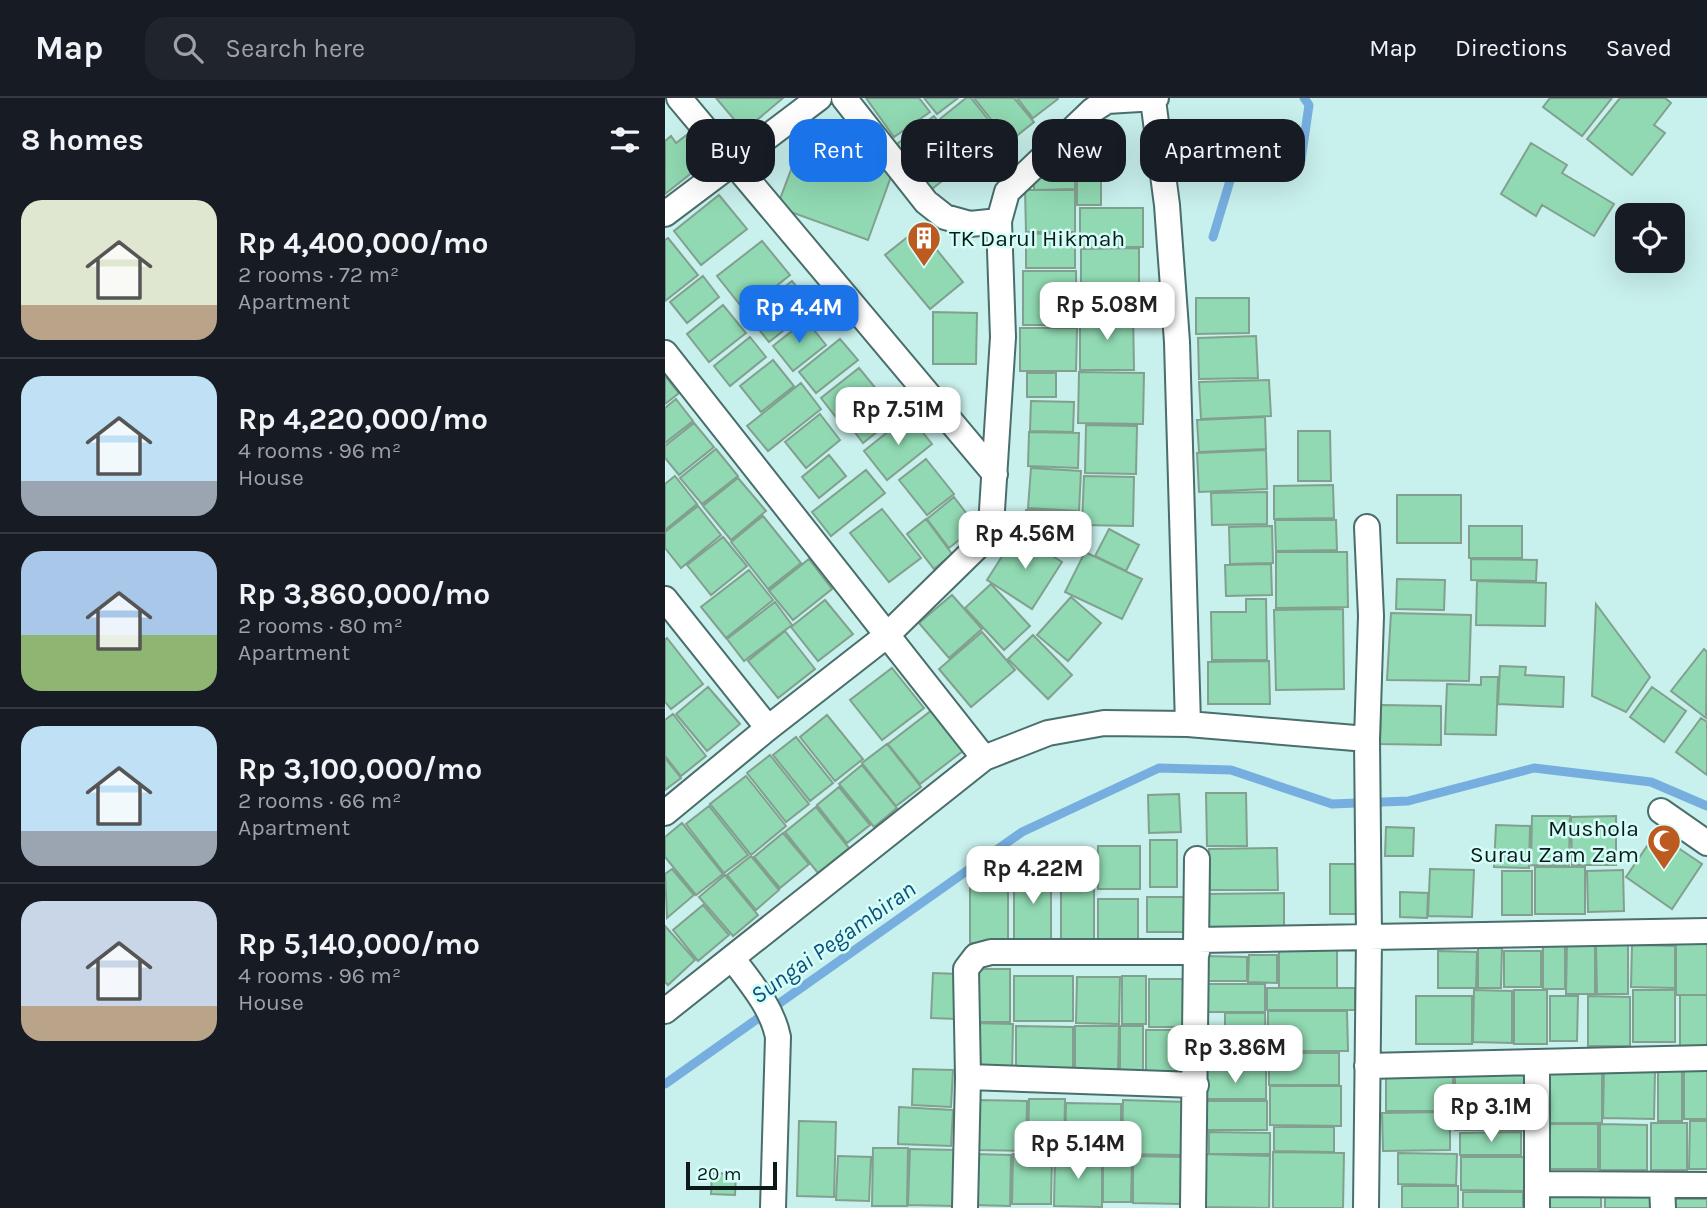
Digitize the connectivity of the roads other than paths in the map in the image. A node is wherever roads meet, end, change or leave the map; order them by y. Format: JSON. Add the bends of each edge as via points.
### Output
{"nodes":[{"id":1,"x":679,"y":98,"type":"edge"},
{"id":2,"x":819,"y":98,"type":"edge"},
{"id":3,"x":844,"y":98,"type":"edge"},
{"id":4,"x":1155,"y":99,"type":"edge"},
{"id":5,"x":696,"y":119,"type":"edge"},
{"id":6,"x":775,"y":130,"type":"edge"},
{"id":7,"x":706,"y":182,"type":"edge"},
{"id":8,"x":749,"y":182,"type":"edge"},
{"id":9,"x":665,"y":214,"type":"edge"},
{"id":10,"x":999,"y":221,"type":"junction"},
{"id":11,"x":665,"y":353,"type":"edge"},
{"id":12,"x":995,"y":474,"type":"junction"},
{"id":13,"x":1367,"y":527,"type":"dead end"},
{"id":14,"x":668,"y":609,"type":"edge"},
{"id":15,"x":886,"y":636,"type":"junction"},
{"id":16,"x":1188,"y":724,"type":"junction"},
{"id":17,"x":768,"y":728,"type":"junction"},
{"id":18,"x":1367,"y":745,"type":"junction"},
{"id":19,"x":983,"y":758,"type":"junction"},
{"id":20,"x":1661,"y":811,"type":"dead end"},
{"id":21,"x":665,"y":813,"type":"edge"},
{"id":22,"x":1707,"y":843,"type":"edge"},
{"id":23,"x":1197,"y":859,"type":"dead end"},
{"id":24,"x":1707,"y":931,"type":"edge"},
{"id":25,"x":1369,"y":938,"type":"junction"},
{"id":26,"x":1197,"y":946,"type":"junction"},
{"id":27,"x":732,"y":958,"type":"junction"},
{"id":28,"x":665,"y":1011,"type":"edge"},
{"id":29,"x":1707,"y":1058,"type":"edge"},
{"id":30,"x":1537,"y":1062,"type":"junction"},
{"id":31,"x":1367,"y":1066,"type":"junction"},
{"id":32,"x":968,"y":1077,"type":"junction"},
{"id":33,"x":1196,"y":1085,"type":"junction"},
{"id":34,"x":1707,"y":1185,"type":"edge"},
{"id":35,"x":1537,"y":1196,"type":"edge"},
{"id":36,"x":1663,"y":1197,"type":"edge"},
{"id":37,"x":773,"y":1208,"type":"edge"},
{"id":38,"x":965,"y":1208,"type":"edge"},
{"id":39,"x":1193,"y":1208,"type":"edge"},
{"id":40,"x":1366,"y":1208,"type":"edge"}],
"edges":[{"from":1,"to":5,"type":"street"},
{"from":2,"to":6,"type":"street"},
{"from":3,"to":10,"type":"street","via":[[926,202],[945,217],[970,224]]},
{"from":4,"to":10,"type":"street","via":[[1107,101],[1093,110],[1007,192]]},
{"from":4,"to":16,"type":"street","via":[[1177,342]]},
{"from":7,"to":9,"type":"street"},
{"from":8,"to":12,"type":"street"},
{"from":10,"to":12,"type":"street","via":[[1003,337]]},
{"from":11,"to":15,"type":"street"},
{"from":12,"to":15,"type":"street","via":[[991,526],[978,547]]},
{"from":13,"to":18,"type":"street","via":[[1371,616]]},
{"from":14,"to":17,"type":"street"},
{"from":15,"to":17,"type":"street"},
{"from":15,"to":19,"type":"street"},
{"from":16,"to":18,"type":"street"},
{"from":16,"to":19,"type":"street","via":[[1104,723],[1048,733]]},
{"from":17,"to":21,"type":"street"},
{"from":18,"to":25,"type":"street"},
{"from":19,"to":27,"type":"street"},
{"from":20,"to":22,"type":"street"},
{"from":23,"to":26,"type":"street"},
{"from":24,"to":25,"type":"street"},
{"from":25,"to":26,"type":"street"},
{"from":25,"to":31,"type":"street"},
{"from":26,"to":32,"type":"street","via":[[977,956],[966,969]]},
{"from":26,"to":33,"type":"street"},
{"from":27,"to":28,"type":"street"},
{"from":27,"to":37,"type":"street","via":[[774,1020],[778,1058]]},
{"from":29,"to":30,"type":"street"},
{"from":30,"to":31,"type":"street"},
{"from":30,"to":35,"type":"street"},
{"from":31,"to":40,"type":"street"},
{"from":32,"to":33,"type":"street"},
{"from":32,"to":38,"type":"street"},
{"from":33,"to":39,"type":"street"},
{"from":34,"to":36,"type":"street"},
{"from":35,"to":36,"type":"street"}]}
